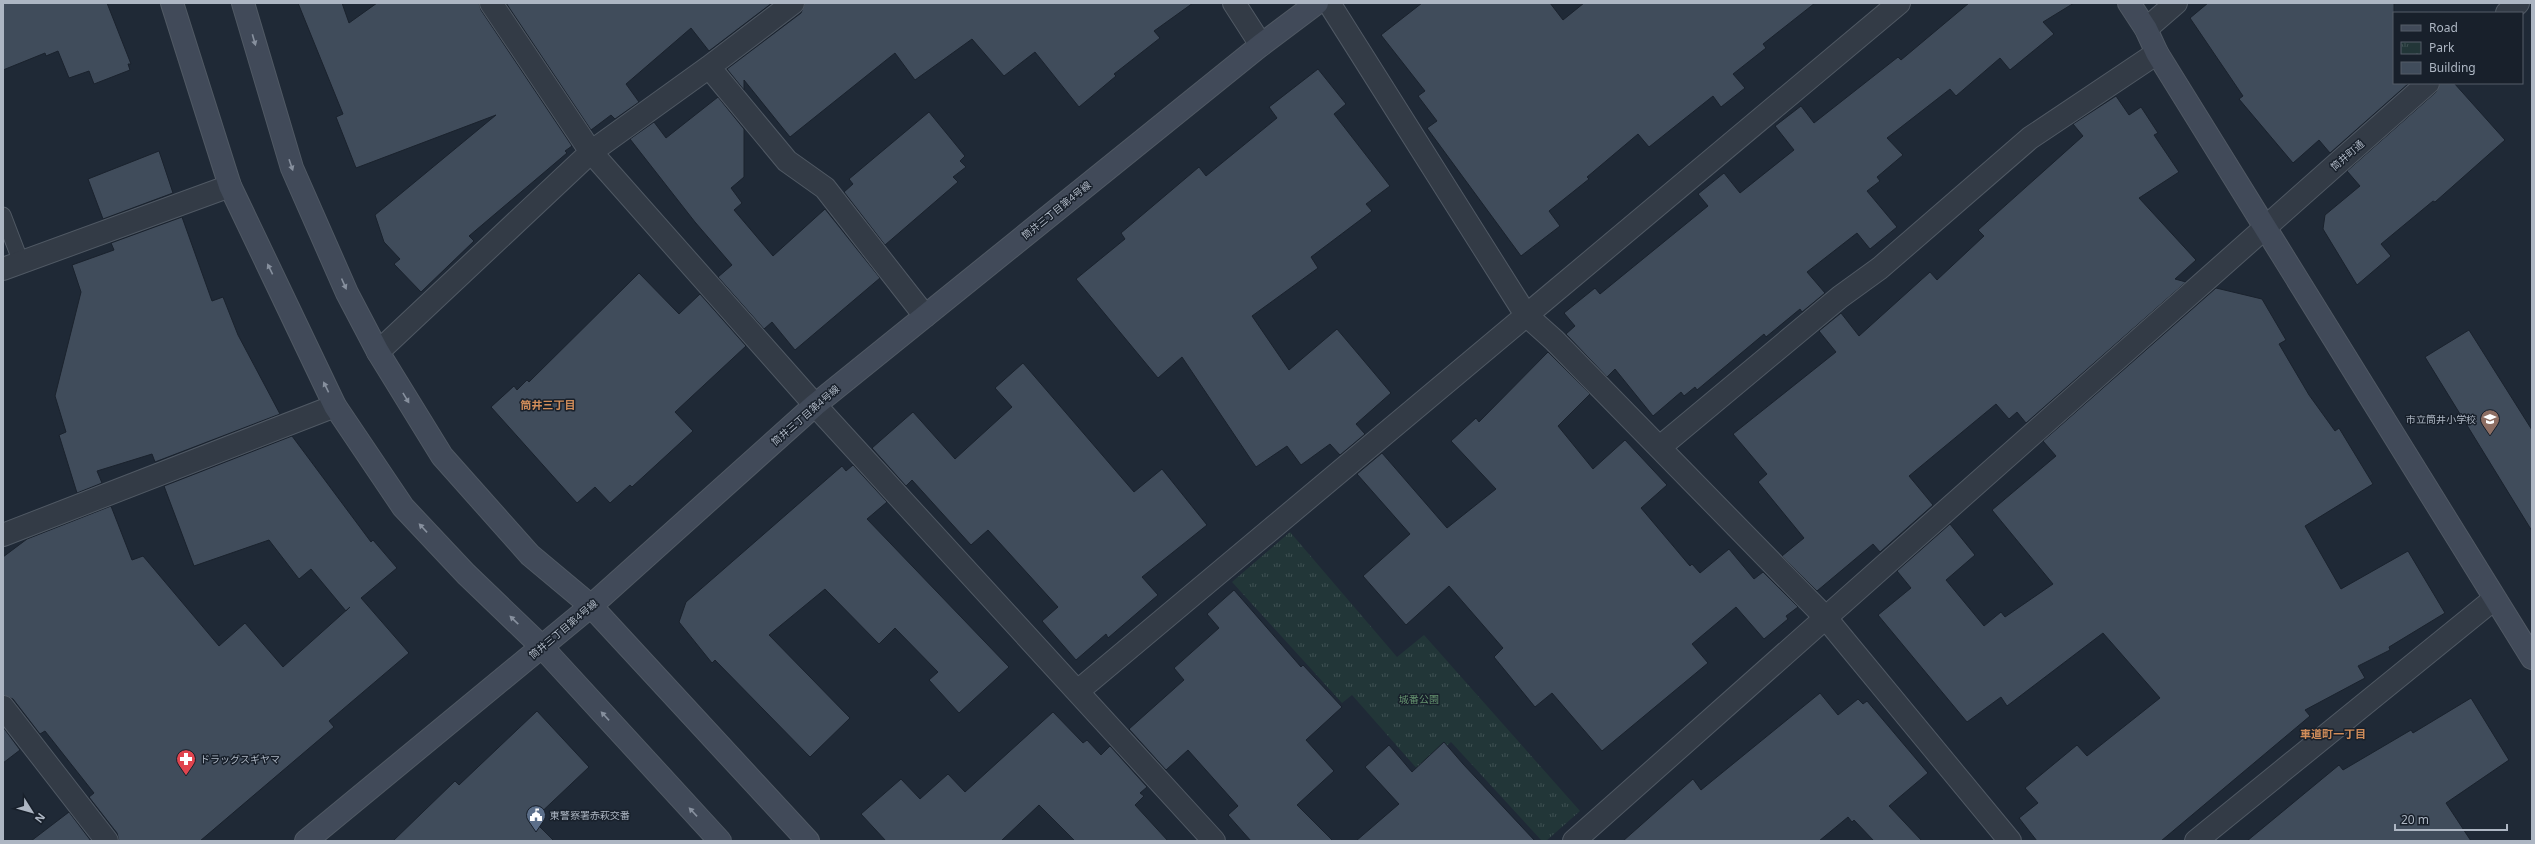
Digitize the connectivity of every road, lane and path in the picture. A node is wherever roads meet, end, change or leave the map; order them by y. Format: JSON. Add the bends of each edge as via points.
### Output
{"nodes":[{"id":1,"x":172,"y":3,"type":"edge"},
{"id":2,"x":243,"y":3,"type":"edge"},
{"id":3,"x":491,"y":3,"type":"edge"},
{"id":4,"x":793,"y":3,"type":"edge"},
{"id":5,"x":1234,"y":3,"type":"edge"},
{"id":6,"x":1317,"y":3,"type":"edge"},
{"id":7,"x":1329,"y":3,"type":"edge"},
{"id":8,"x":1899,"y":3,"type":"edge"},
{"id":9,"x":2129,"y":3,"type":"edge"},
{"id":10,"x":2176,"y":3,"type":"edge"},
{"id":11,"x":2518,"y":3,"type":"edge"},
{"id":12,"x":2508,"y":12,"type":"edge"},
{"id":13,"x":2146,"y":29,"type":"junction"},
{"id":14,"x":1261,"y":45,"type":"junction"},
{"id":15,"x":2157,"y":53,"type":"junction"},
{"id":16,"x":709,"y":67,"type":"junction"},
{"id":17,"x":2427,"y":84,"type":"edge"},
{"id":18,"x":591,"y":152,"type":"junction"},
{"id":19,"x":230,"y":186,"type":"junction"},
{"id":20,"x":3,"y":215,"type":"edge"},
{"id":21,"x":2266,"y":226,"type":"junction"},
{"id":22,"x":12,"y":266,"type":"edge"},
{"id":23,"x":1526,"y":315,"type":"junction"},
{"id":24,"x":925,"y":316,"type":"junction"},
{"id":25,"x":378,"y":352,"type":"junction"},
{"id":26,"x":815,"y":405,"type":"junction"},
{"id":27,"x":335,"y":406,"type":"junction"},
{"id":28,"x":1660,"y":447,"type":"junction"},
{"id":29,"x":3,"y":535,"type":"edge"},
{"id":30,"x":2494,"y":599,"type":"junction"},
{"id":31,"x":591,"y":606,"type":"junction"},
{"id":32,"x":1825,"y":617,"type":"junction"},
{"id":33,"x":542,"y":647,"type":"junction"},
{"id":34,"x":2532,"y":658,"type":"edge"},
{"id":35,"x":1078,"y":691,"type":"junction"},
{"id":36,"x":3,"y":707,"type":"edge"},
{"id":37,"x":107,"y":841,"type":"edge"},
{"id":38,"x":306,"y":841,"type":"edge"},
{"id":39,"x":720,"y":841,"type":"edge"},
{"id":40,"x":808,"y":841,"type":"edge"},
{"id":41,"x":1214,"y":841,"type":"edge"},
{"id":42,"x":1574,"y":841,"type":"edge"},
{"id":43,"x":2010,"y":841,"type":"edge"},
{"id":44,"x":2196,"y":841,"type":"edge"}],
"edges":[{"from":1,"to":19,"type":"street"},
{"from":2,"to":25,"type":"street","one_way":true,"via":[[292,168],[347,293]]},
{"from":3,"to":18,"type":"street"},
{"from":4,"to":16,"type":"street"},
{"from":5,"to":14,"type":"street"},
{"from":6,"to":14,"type":"street","name":"筒井三丁目第4号線"},
{"from":7,"to":23,"type":"street"},
{"from":8,"to":23,"type":"street"},
{"from":9,"to":13,"type":"street"},
{"from":10,"to":13,"type":"street"},
{"from":11,"to":12,"type":"street"},
{"from":13,"to":15,"type":"street"},
{"from":14,"to":24,"type":"street","name":"筒井三丁目第4号線"},
{"from":15,"to":21,"type":"street"},
{"from":15,"to":28,"type":"street","via":[[2030,138],[1880,268],[1840,297]]},
{"from":16,"to":18,"type":"street"},
{"from":16,"to":24,"type":"street","via":[[787,161],[825,188]]},
{"from":17,"to":21,"type":"street","name":"筒井町通"},
{"from":18,"to":25,"type":"street"},
{"from":18,"to":26,"type":"street"},
{"from":19,"to":22,"type":"street"},
{"from":27,"to":19,"type":"street","one_way":true},
{"from":20,"to":22,"type":"lane"},
{"from":21,"to":30,"type":"street"},
{"from":21,"to":32,"type":"street","name":"筒井町通"},
{"from":23,"to":28,"type":"street"},
{"from":23,"to":35,"type":"street"},
{"from":24,"to":26,"type":"street","name":"筒井三丁目第4号線"},
{"from":25,"to":31,"type":"street","one_way":true,"via":[[442,456],[530,555]]},
{"from":26,"to":31,"type":"street","name":"筒井三丁目第4号線"},
{"from":26,"to":35,"type":"street"},
{"from":27,"to":29,"type":"street"},
{"from":33,"to":27,"type":"street","one_way":true,"via":[[466,574],[403,507]]},
{"from":28,"to":32,"type":"street"},
{"from":30,"to":34,"type":"street"},
{"from":30,"to":44,"type":"street"},
{"from":31,"to":33,"type":"street","name":"筒井三丁目第4号線"},
{"from":31,"to":40,"type":"street"},
{"from":32,"to":42,"type":"street","name":"筒井町通"},
{"from":32,"to":43,"type":"street"},
{"from":33,"to":38,"type":"street","name":"筒井三丁目第4号線"},
{"from":39,"to":33,"type":"street","one_way":true},
{"from":35,"to":41,"type":"street"},
{"from":36,"to":37,"type":"street"}]}
